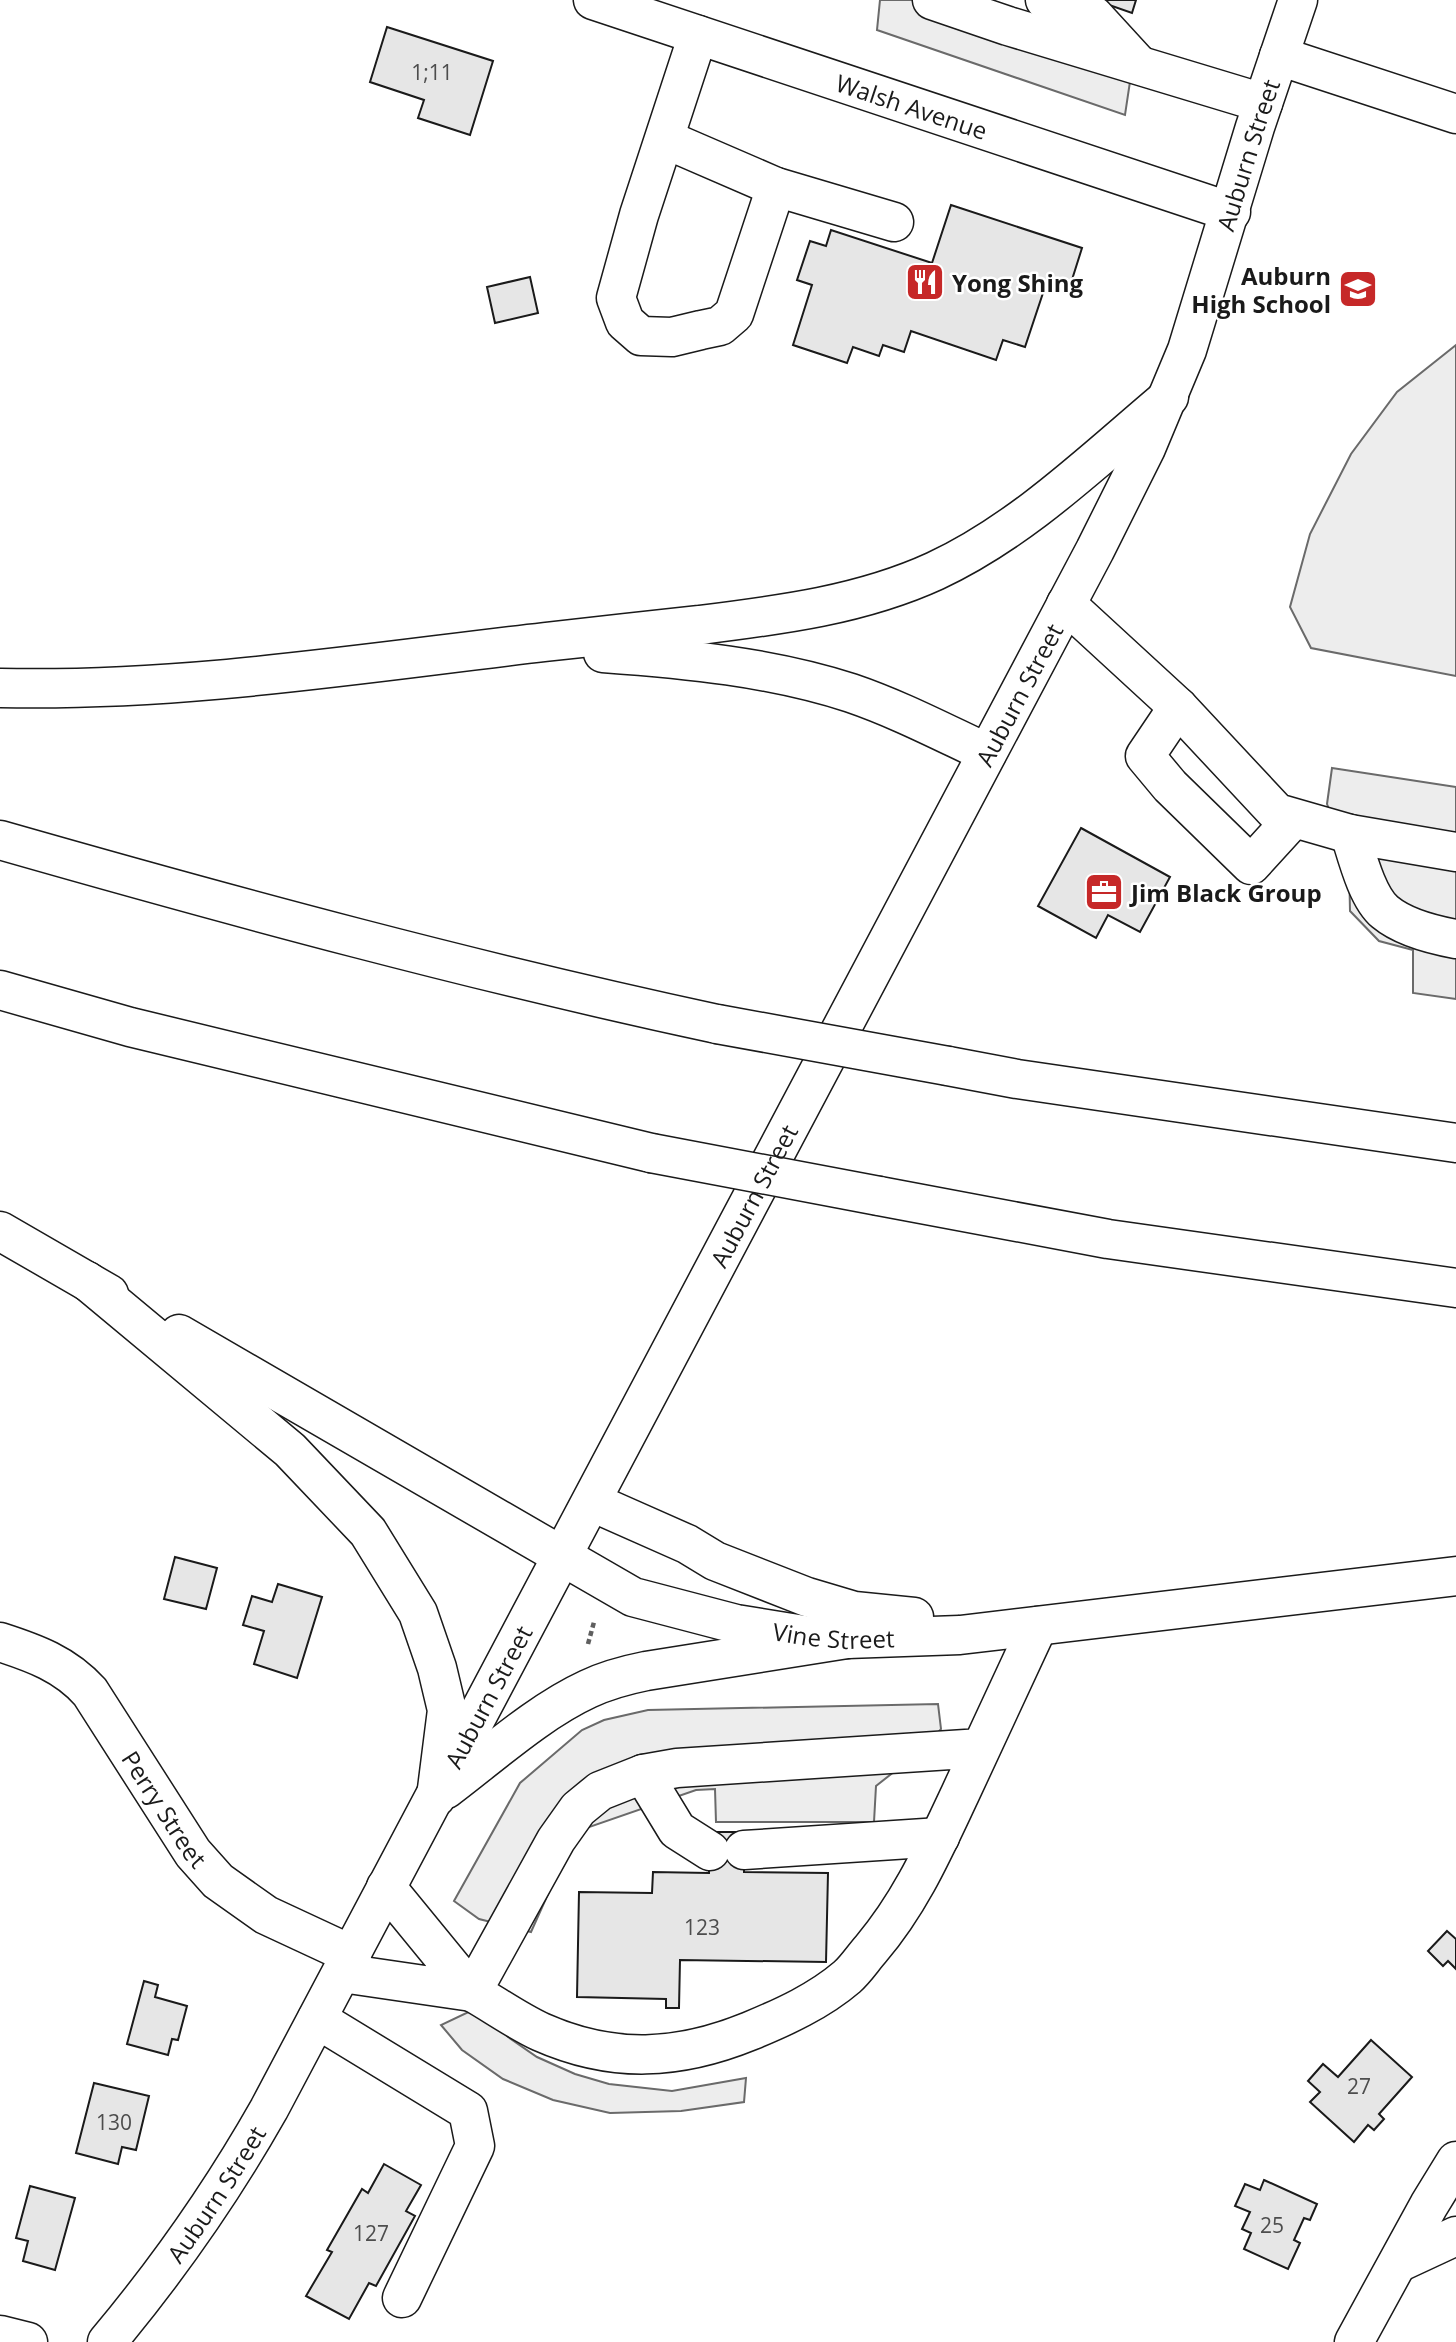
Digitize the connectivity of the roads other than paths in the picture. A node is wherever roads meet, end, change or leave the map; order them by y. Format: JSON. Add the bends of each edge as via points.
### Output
{"nodes":[{"id":1,"x":593,"y":0,"type":"edge"},
{"id":2,"x":932,"y":0,"type":"edge"},
{"id":3,"x":1045,"y":0,"type":"edge"},
{"id":4,"x":1298,"y":0,"type":"edge"},
{"id":5,"x":698,"y":35,"type":"junction"},
{"id":6,"x":1279,"y":56,"type":"junction"},
{"id":7,"x":1138,"y":64,"type":"junction"},
{"id":8,"x":1263,"y":103,"type":"junction"},
{"id":9,"x":1456,"y":114,"type":"edge"},
{"id":10,"x":664,"y":139,"type":"junction"},
{"id":11,"x":776,"y":187,"type":"junction"},
{"id":12,"x":1231,"y":212,"type":"junction"},
{"id":13,"x":894,"y":222,"type":"dead end"},
{"id":14,"x":1169,"y":397,"type":"junction"},
{"id":15,"x":1066,"y":604,"type":"junction"},
{"id":16,"x":488,"y":649,"type":"junction"},
{"id":17,"x":0,"y":688,"type":"edge"},
{"id":18,"x":1178,"y":708,"type":"junction"},
{"id":19,"x":987,"y":753,"type":"junction"},
{"id":20,"x":1293,"y":819,"type":"junction"},
{"id":21,"x":1350,"y":834,"type":"junction"},
{"id":22,"x":0,"y":839,"type":"edge"},
{"id":23,"x":1456,"y":852,"type":"edge"},
{"id":24,"x":1456,"y":939,"type":"edge"},
{"id":25,"x":0,"y":990,"type":"edge"},
{"id":26,"x":1456,"y":1143,"type":"edge"},
{"id":27,"x":0,"y":1231,"type":"edge"},
{"id":28,"x":88,"y":1281,"type":"junction"},
{"id":29,"x":1456,"y":1288,"type":"edge"},
{"id":30,"x":592,"y":1502,"type":"junction"},
{"id":31,"x":562,"y":1556,"type":"junction"},
{"id":32,"x":1456,"y":1576,"type":"edge"},
{"id":33,"x":1119,"y":1617,"type":"junction"},
{"id":34,"x":1038,"y":1626,"type":"junction"},
{"id":35,"x":847,"y":1639,"type":"junction"},
{"id":36,"x":0,"y":1642,"type":"edge"},
{"id":37,"x":981,"y":1748,"type":"junction"},
{"id":38,"x":643,"y":1774,"type":"junction"},
{"id":39,"x":436,"y":1797,"type":"junction"},
{"id":40,"x":940,"y":1837,"type":"junction"},
{"id":41,"x":386,"y":1888,"type":"junction"},
{"id":42,"x":347,"y":1964,"type":"junction"},
{"id":43,"x":472,"y":1992,"type":"junction"},
{"id":44,"x":317,"y":2019,"type":"junction"},
{"id":45,"x":1456,"y":2161,"type":"edge"},
{"id":46,"x":1456,"y":2236,"type":"edge"},
{"id":47,"x":1398,"y":2263,"type":"junction"},
{"id":48,"x":402,"y":2298,"type":"dead end"},
{"id":49,"x":0,"y":2335,"type":"edge"},
{"id":50,"x":28,"y":2342,"type":"edge"},
{"id":51,"x":107,"y":2342,"type":"edge"},
{"id":52,"x":1354,"y":2342,"type":"edge"}],
"edges":[{"from":1,"to":5,"type":"main road","name":"Walsh Avenue"},
{"from":2,"to":7,"type":"main road"},
{"from":3,"to":7,"type":"main road","via":[[1094,16]]},
{"from":4,"to":6,"type":"main road","name":"Auburn Street"},
{"from":5,"to":10,"type":"main road"},
{"from":5,"to":12,"type":"main road","name":"Walsh Avenue"},
{"from":6,"to":8,"type":"main road","name":"Auburn Street"},
{"from":6,"to":9,"type":"main road"},
{"from":7,"to":8,"type":"main road"},
{"from":8,"to":12,"type":"main road","name":"Auburn Street"},
{"from":10,"to":11,"type":"main road"},
{"from":10,"to":11,"type":"main road","via":[[616,298],[625,322],[641,336],[671,337],[720,326],[734,314]]},
{"from":11,"to":13,"type":"main road"},
{"from":12,"to":14,"type":"main road","name":"Auburn Street"},
{"from":14,"to":15,"type":"main road","name":"Auburn Street"},
{"from":14,"to":16,"type":"main road","via":[[997,538],[905,583],[838,603],[757,618]]},
{"from":15,"to":18,"type":"main road"},
{"from":15,"to":19,"type":"main road","name":"Auburn Street"},
{"from":16,"to":17,"type":"main road","via":[[169,685]]},
{"from":16,"to":19,"type":"main road","via":[[650,656],[784,676],[850,693]]},
{"from":18,"to":20,"type":"main road","via":[[1277,813]]},
{"from":18,"to":20,"type":"main road","via":[[1145,756],[1251,865]]},
{"from":19,"to":30,"type":"main road","name":"Auburn Street"},
{"from":20,"to":21,"type":"main road"},
{"from":21,"to":23,"type":"main road"},
{"from":21,"to":24,"type":"main road","via":[[1365,881],[1384,912],[1429,934]]},
{"from":22,"to":26,"type":"main road","bridge":true,"via":[[371,943],[717,1024],[1017,1079]]},
{"from":25,"to":29,"type":"main road","bridge":true,"via":[[130,1027],[651,1153],[1108,1239]]},
{"from":27,"to":28,"type":"main road"},
{"from":28,"to":31,"type":"main road","name":"Vine Street"},
{"from":28,"to":39,"type":"main road","via":[[290,1450],[368,1532],[418,1613],[437,1668],[447,1710]]},
{"from":30,"to":31,"type":"main road","name":"Auburn Street"},
{"from":30,"to":33,"type":"main road","name":"Vine Street","via":[[715,1561],[854,1611],[946,1619]]},
{"from":31,"to":35,"type":"main road","name":"Vine Street","via":[[633,1597],[736,1624]]},
{"from":31,"to":39,"type":"main road","name":"Auburn Street"},
{"from":32,"to":33,"type":"main road","name":"Vine Street"},
{"from":33,"to":34,"type":"main road","name":"Vine Street"},
{"from":34,"to":35,"type":"main road","name":"Vine Street","via":[[960,1635]]},
{"from":34,"to":37,"type":"main road"},
{"from":35,"to":39,"type":"main road","via":[[608,1681],[560,1704]]},
{"from":36,"to":42,"type":"main road","name":"Perry Street","via":[[49,1660],[90,1692],[193,1853],[218,1881]]},
{"from":37,"to":38,"type":"main road"},
{"from":37,"to":40,"type":"main road"},
{"from":38,"to":40,"type":"main road","via":[[677,1830],[727,1851]]},
{"from":38,"to":43,"type":"main road","via":[[600,1791],[578,1809]]},
{"from":39,"to":41,"type":"main road","name":"Auburn Street"},
{"from":40,"to":43,"type":"main road","via":[[896,1917],[849,1975],[824,1995],[726,2041],[663,2054],[584,2049],[539,2031]]},
{"from":41,"to":42,"type":"main road","name":"Auburn Street"},
{"from":41,"to":43,"type":"main road"},
{"from":42,"to":43,"type":"main road","name":"Perry Street"},
{"from":42,"to":44,"type":"main road","name":"Auburn Street"},
{"from":44,"to":48,"type":"main road","via":[[468,2111],[475,2146]]},
{"from":44,"to":51,"type":"main road","name":"Auburn Street","via":[[248,2146],[206,2212]]},
{"from":45,"to":47,"type":"main road"},
{"from":46,"to":47,"type":"main road"},
{"from":47,"to":52,"type":"main road"},
{"from":49,"to":50,"type":"main road"}]}
